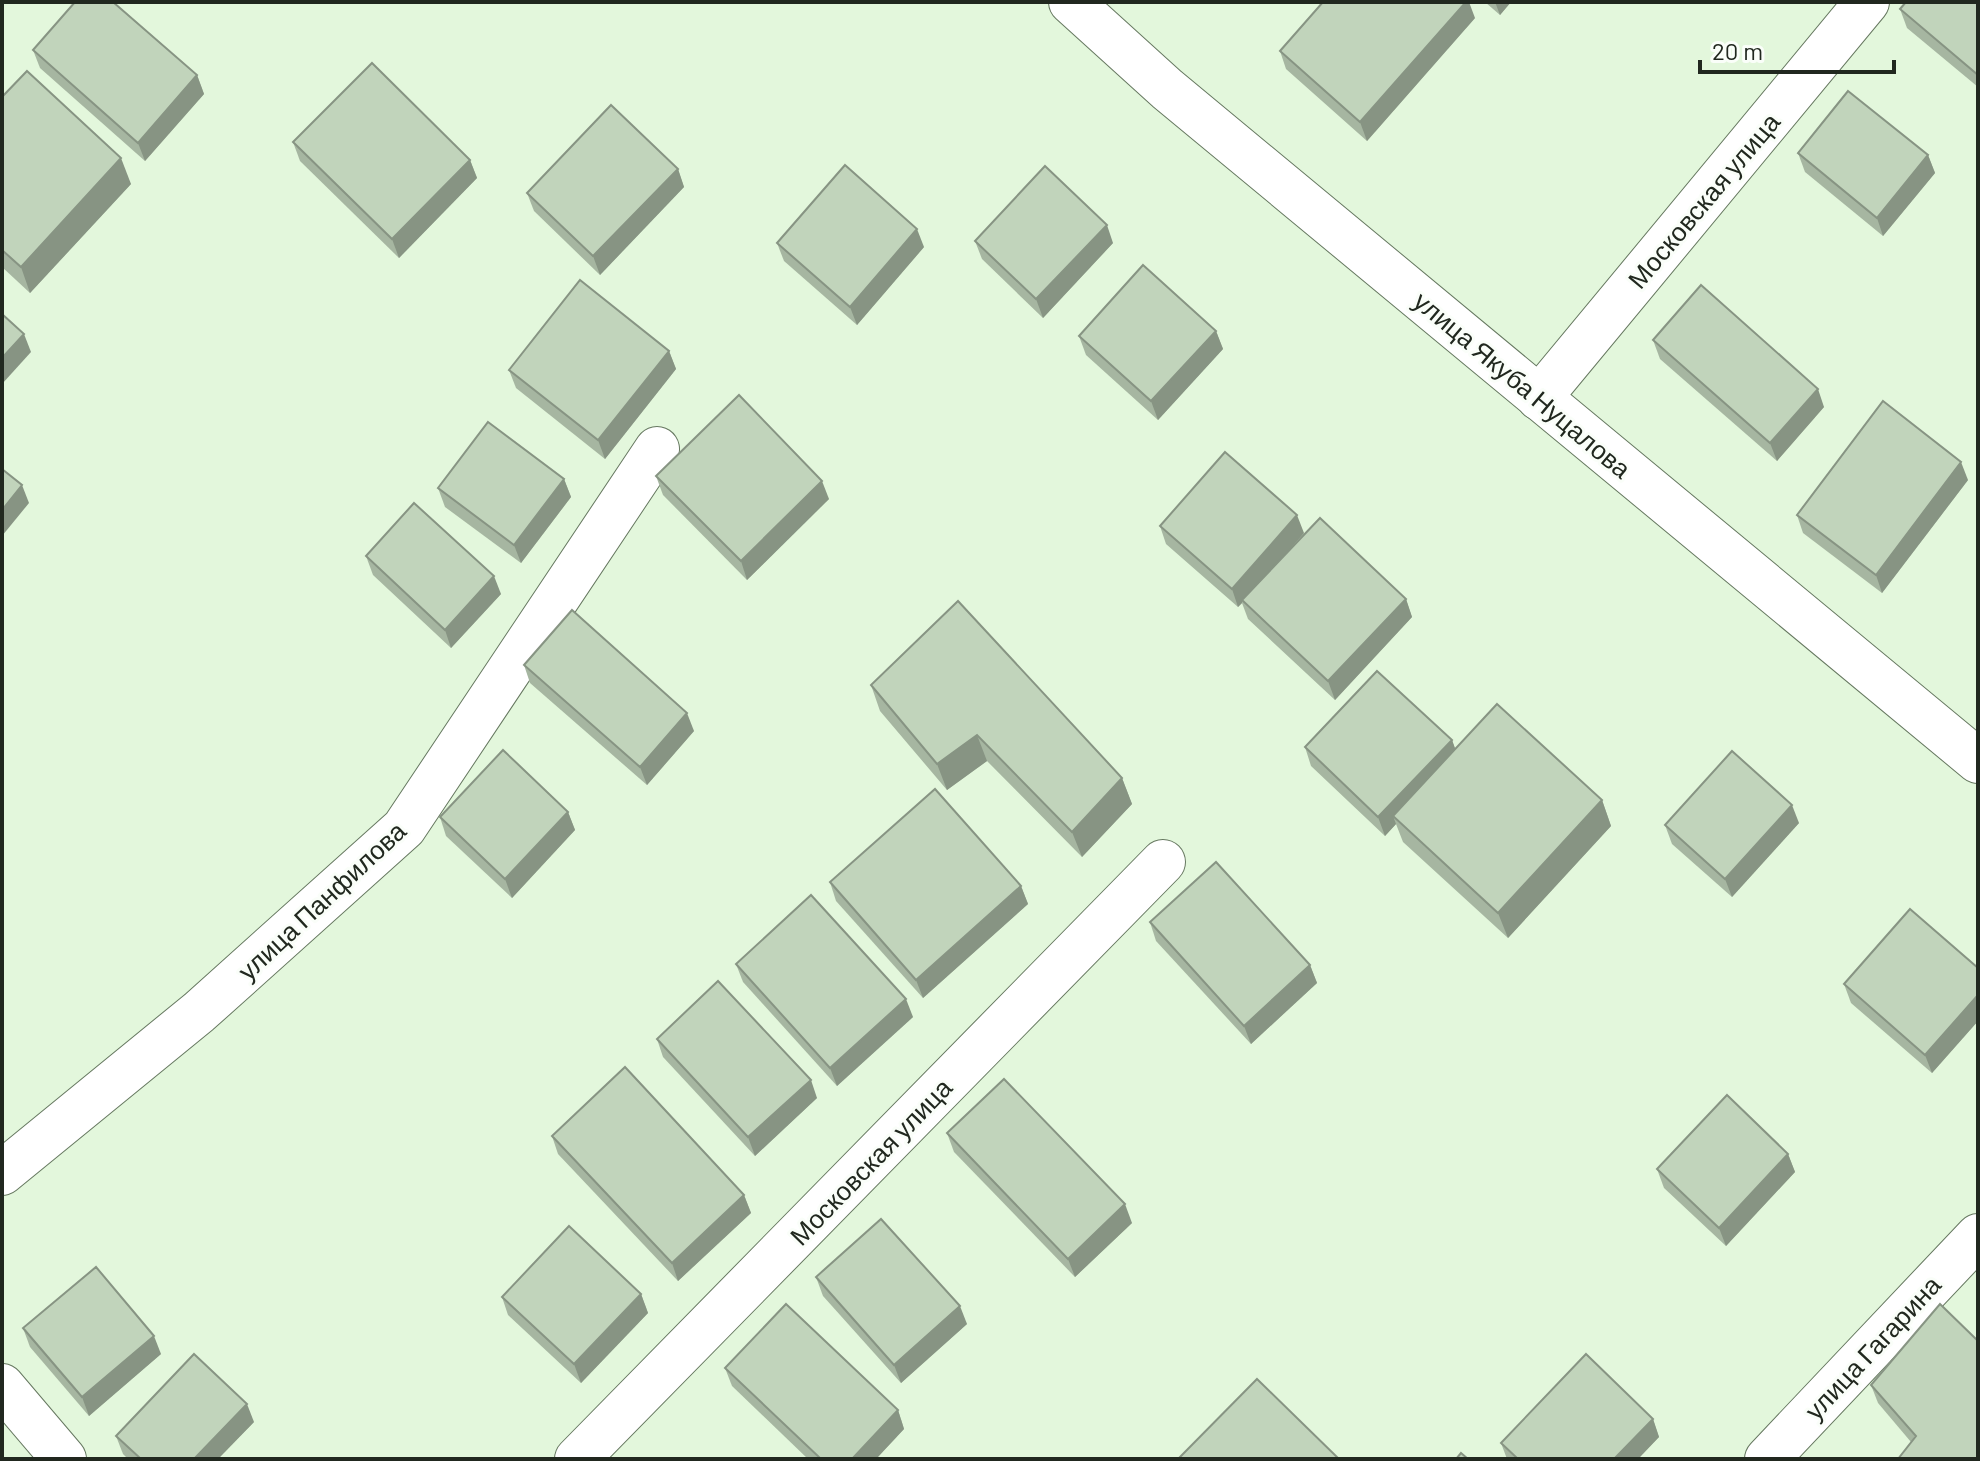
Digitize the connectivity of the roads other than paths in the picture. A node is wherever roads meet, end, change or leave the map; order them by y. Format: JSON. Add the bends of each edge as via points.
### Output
{"nodes":[{"id":1,"x":1071,"y":2,"type":"edge"},
{"id":2,"x":1867,"y":2,"type":"edge"},
{"id":3,"x":1539,"y":398,"type":"junction"},
{"id":4,"x":657,"y":449,"type":"dead end"},
{"id":5,"x":1978,"y":761,"type":"edge"},
{"id":6,"x":1163,"y":862,"type":"dead end"},
{"id":7,"x":2,"y":1173,"type":"edge"},
{"id":8,"x":1978,"y":1236,"type":"edge"},
{"id":9,"x":2,"y":1386,"type":"edge"},
{"id":10,"x":64,"y":1459,"type":"edge"},
{"id":11,"x":577,"y":1459,"type":"edge"},
{"id":12,"x":1767,"y":1459,"type":"edge"}],
"edges":[{"from":1,"to":3,"type":"street","name":"улица Якуба Нуцалова","via":[[1167,89]]},
{"from":2,"to":3,"type":"street","name":"Московская улица"},
{"from":3,"to":5,"type":"street","name":"улица Якуба Нуцалова"},
{"from":4,"to":7,"type":"street","name":"улица Панфилова","via":[[404,828],[199,1012]]},
{"from":6,"to":11,"type":"street","name":"Московская улица"},
{"from":8,"to":12,"type":"street","name":"улица Гагарина"},
{"from":9,"to":10,"type":"street"}]}
